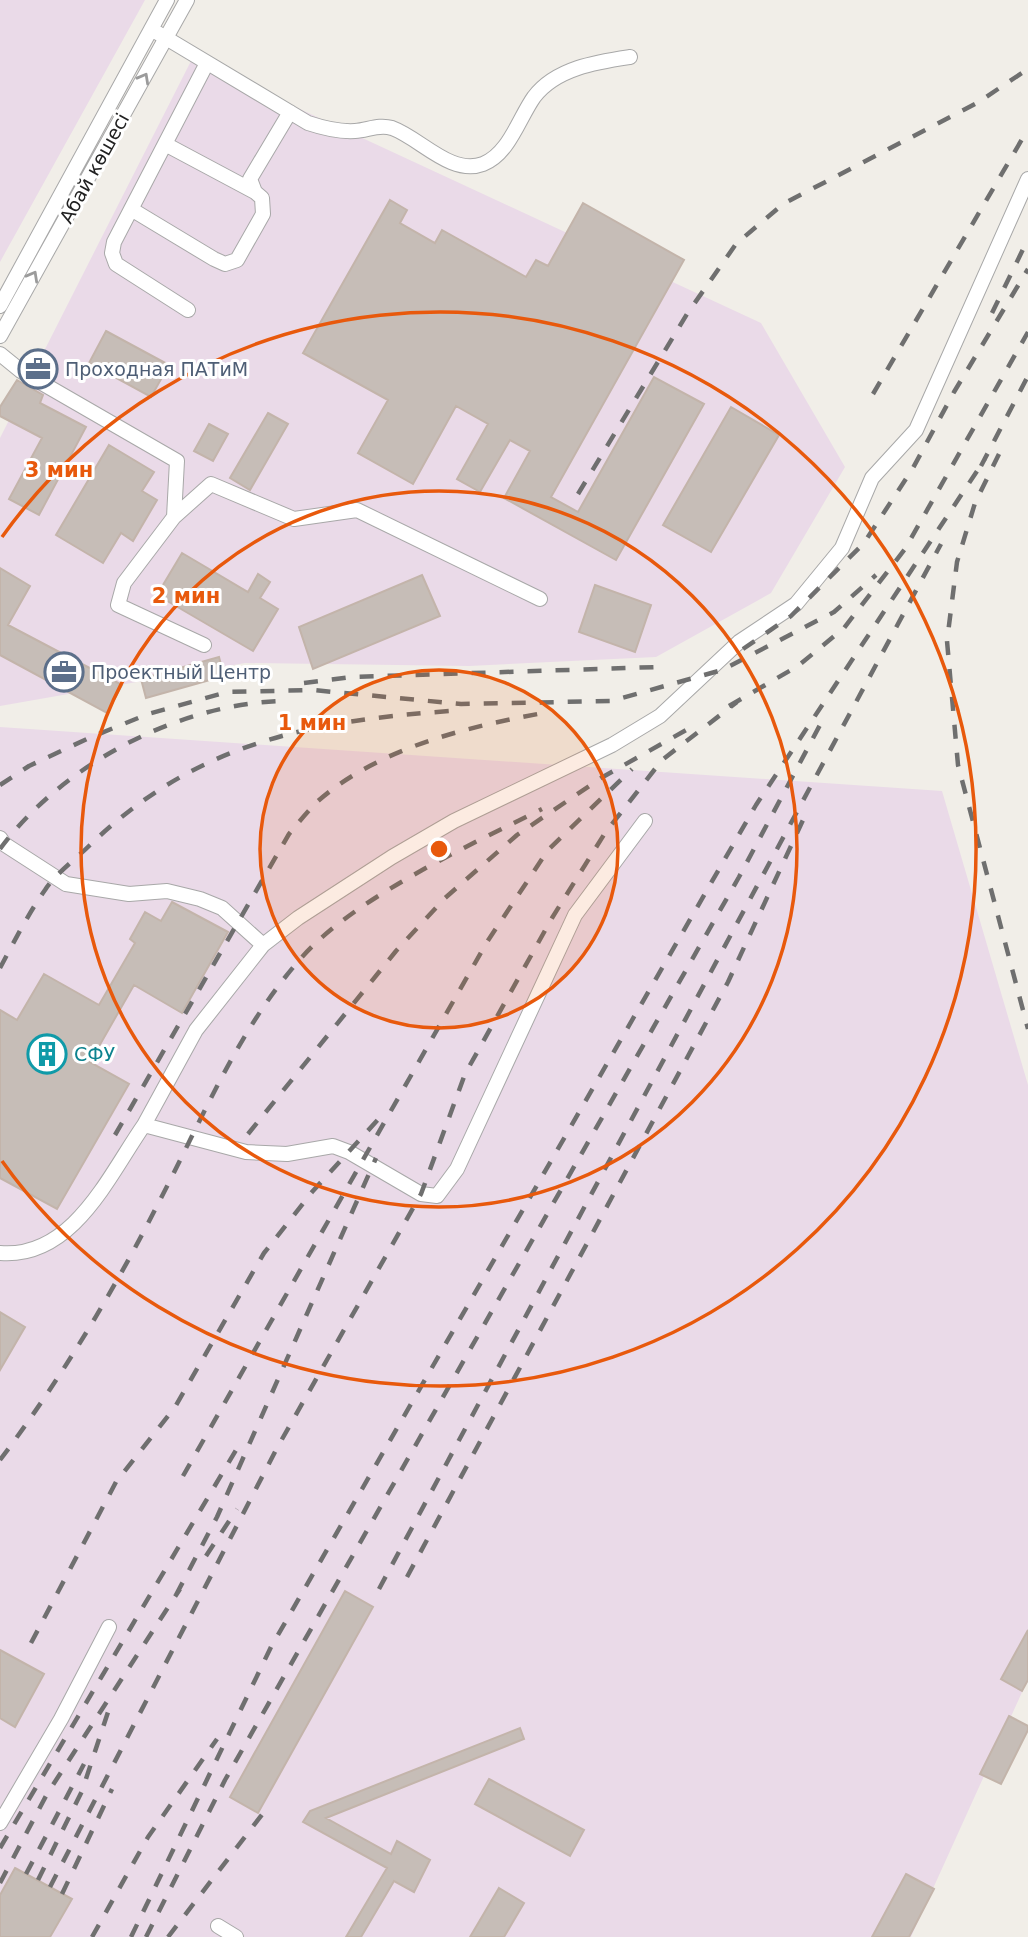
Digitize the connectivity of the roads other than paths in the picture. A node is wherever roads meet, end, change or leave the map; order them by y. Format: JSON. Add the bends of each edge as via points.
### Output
{"nodes":[{"id":1,"x":167,"y":0,"type":"edge"},
{"id":2,"x":187,"y":0,"type":"edge"},
{"id":3,"x":151,"y":29,"type":"junction"},
{"id":4,"x":166,"y":38,"type":"junction"},
{"id":5,"x":630,"y":57,"type":"dead end"},
{"id":6,"x":207,"y":63,"type":"junction"},
{"id":7,"x":290,"y":112,"type":"junction"},
{"id":8,"x":165,"y":144,"type":"junction"},
{"id":9,"x":1028,"y":178,"type":"edge"},
{"id":10,"x":255,"y":192,"type":"junction"},
{"id":11,"x":131,"y":209,"type":"junction"},
{"id":12,"x":0,"y":306,"type":"edge"},
{"id":13,"x":188,"y":310,"type":"dead end"},
{"id":14,"x":0,"y":336,"type":"edge"},
{"id":15,"x":0,"y":354,"type":"edge"},
{"id":16,"x":174,"y":517,"type":"junction"},
{"id":17,"x":540,"y":600,"type":"dead end"},
{"id":18,"x":204,"y":645,"type":"dead end"},
{"id":19,"x":646,"y":821,"type":"dead end"},
{"id":20,"x":0,"y":838,"type":"edge"},
{"id":21,"x":263,"y":945,"type":"junction"},
{"id":22,"x":145,"y":1125,"type":"junction"},
{"id":23,"x":0,"y":1253,"type":"edge"},
{"id":24,"x":108,"y":1627,"type":"dead end"},
{"id":25,"x":0,"y":1823,"type":"edge"},
{"id":26,"x":218,"y":1926,"type":"dead end"},
{"id":27,"x":236,"y":1937,"type":"edge"}],
"edges":[{"from":1,"to":3,"type":"street","name":"Абай көшесі"},
{"from":2,"to":4,"type":"street","name":"Абай көшесі"},
{"from":3,"to":4,"type":"street"},
{"from":3,"to":12,"type":"street","name":"Абай көшесі"},
{"from":4,"to":6,"type":"street"},
{"from":14,"to":4,"type":"street","name":"Абай көшесі","one_way":true},
{"from":5,"to":7,"type":"street","via":[[599,62],[550,82],[535,96],[497,155],[469,167],[391,128],[330,130]]},
{"from":6,"to":7,"type":"street"},
{"from":6,"to":8,"type":"street"},
{"from":7,"to":10,"type":"street","via":[[252,175]]},
{"from":8,"to":10,"type":"street"},
{"from":8,"to":11,"type":"street"},
{"from":9,"to":21,"type":"street","via":[[916,430],[872,478],[842,548],[796,604],[738,642],[660,716],[391,857]]},
{"from":10,"to":11,"type":"street","via":[[262,198],[263,214],[231,263],[214,259]]},
{"from":11,"to":13,"type":"street","via":[[114,242],[113,259]]},
{"from":15,"to":16,"type":"street","via":[[20,371],[177,461]]},
{"from":16,"to":17,"type":"street","via":[[211,484],[294,519],[357,510]]},
{"from":16,"to":18,"type":"street","via":[[124,583],[118,605]]},
{"from":19,"to":22,"type":"street","via":[[575,915],[457,1169],[437,1196],[421,1194],[333,1146],[287,1154],[246,1152]]},
{"from":20,"to":21,"type":"street","via":[[66,884],[129,894],[167,891],[222,908]]},
{"from":21,"to":22,"type":"street","via":[[196,1030]]},
{"from":22,"to":23,"type":"street","via":[[81,1219],[52,1241],[16,1254]]},
{"from":24,"to":25,"type":"street"},
{"from":26,"to":27,"type":"street"}]}
